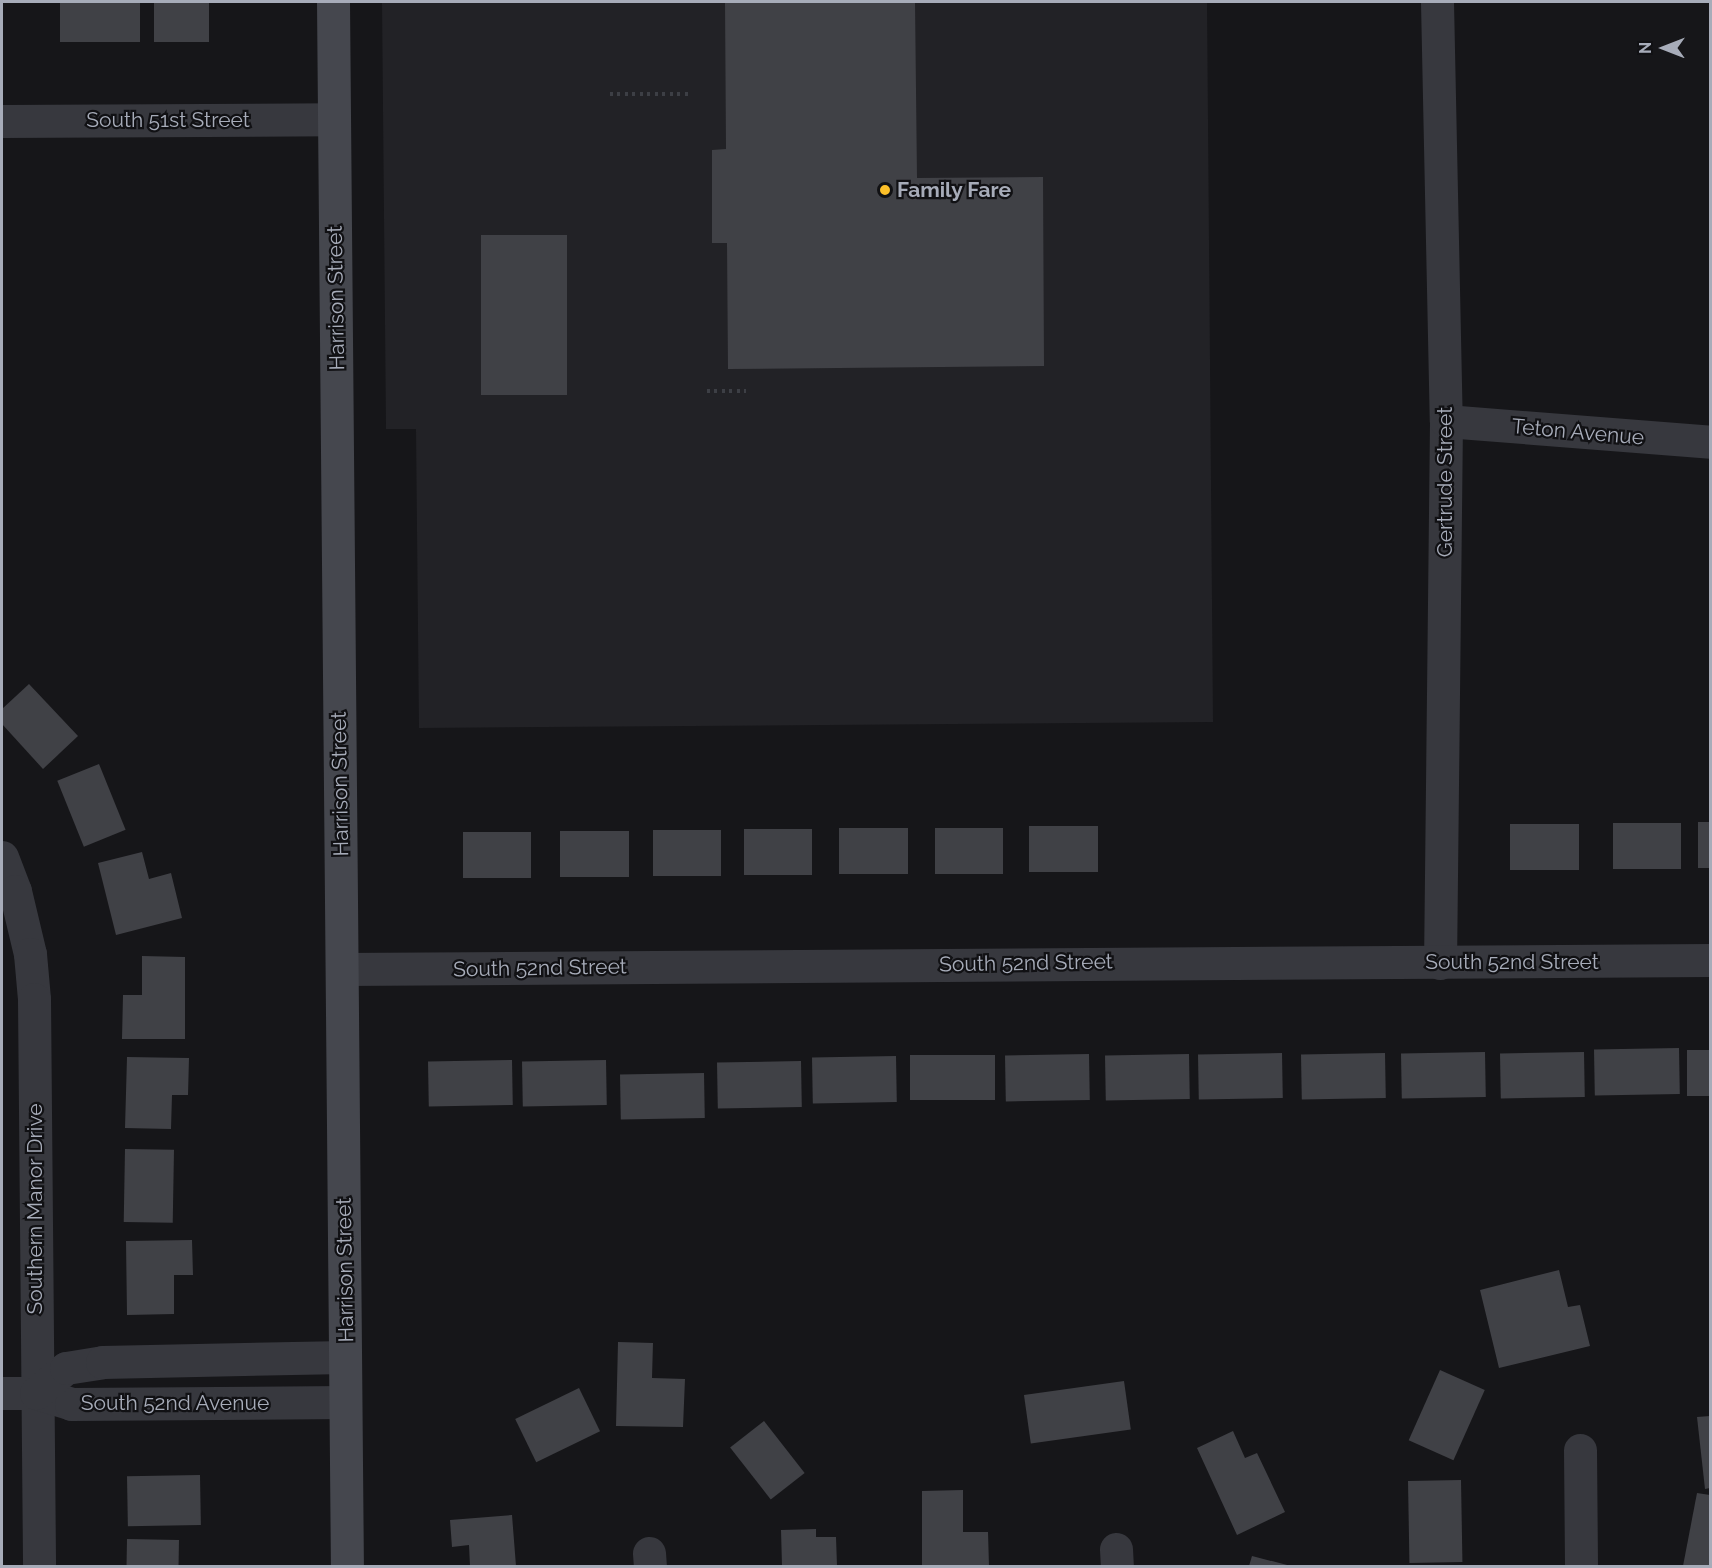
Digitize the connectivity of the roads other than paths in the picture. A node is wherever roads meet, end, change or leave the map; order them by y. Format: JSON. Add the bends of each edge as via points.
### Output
{"nodes":[{"id":1,"x":333,"y":2,"type":"edge"},
{"id":2,"x":1437,"y":2,"type":"edge"},
{"id":3,"x":334,"y":119,"type":"junction"},
{"id":4,"x":2,"y":121,"type":"edge"},
{"id":5,"x":1446,"y":421,"type":"junction"},
{"id":6,"x":1710,"y":442,"type":"edge"},
{"id":7,"x":2,"y":857,"type":"edge"},
{"id":8,"x":1710,"y":960,"type":"edge"},
{"id":9,"x":1440,"y":963,"type":"junction"},
{"id":10,"x":342,"y":969,"type":"junction"},
{"id":11,"x":345,"y":1357,"type":"junction"},
{"id":12,"x":2,"y":1393,"type":"edge"},
{"id":13,"x":36,"y":1393,"type":"junction"},
{"id":14,"x":345,"y":1402,"type":"junction"},
{"id":15,"x":1580,"y":1450,"type":"dead end"},
{"id":16,"x":39,"y":1566,"type":"edge"},
{"id":17,"x":347,"y":1566,"type":"edge"},
{"id":18,"x":1581,"y":1566,"type":"edge"}],
"edges":[{"from":1,"to":3,"type":"main road","name":"Harrison Street"},
{"from":2,"to":5,"type":"street","name":"Gertrude Street"},
{"from":3,"to":4,"type":"street","name":"South 51st Street"},
{"from":3,"to":10,"type":"main road","name":"Harrison Street"},
{"from":5,"to":6,"type":"street","name":"Teton Avenue"},
{"from":5,"to":9,"type":"street","name":"Gertrude Street"},
{"from":7,"to":13,"type":"street","name":"Southern Manor Drive","via":[[25,933],[34,999]]},
{"from":8,"to":9,"type":"street","name":"South 52nd Street"},
{"from":9,"to":10,"type":"street","name":"South 52nd Street","via":[[1321,960]]},
{"from":10,"to":11,"type":"main road","name":"Harrison Street"},
{"from":11,"to":13,"type":"street","name":"South 52nd Avenue","via":[[102,1362],[66,1368]]},
{"from":11,"to":14,"type":"main road","name":"Harrison Street"},
{"from":12,"to":13,"type":"street"},
{"from":13,"to":14,"type":"street","name":"South 52nd Avenue","via":[[72,1404]]},
{"from":13,"to":16,"type":"street","name":"Southern Manor Drive"},
{"from":14,"to":17,"type":"main road","name":"Harrison Street"},
{"from":15,"to":18,"type":"street"}]}
